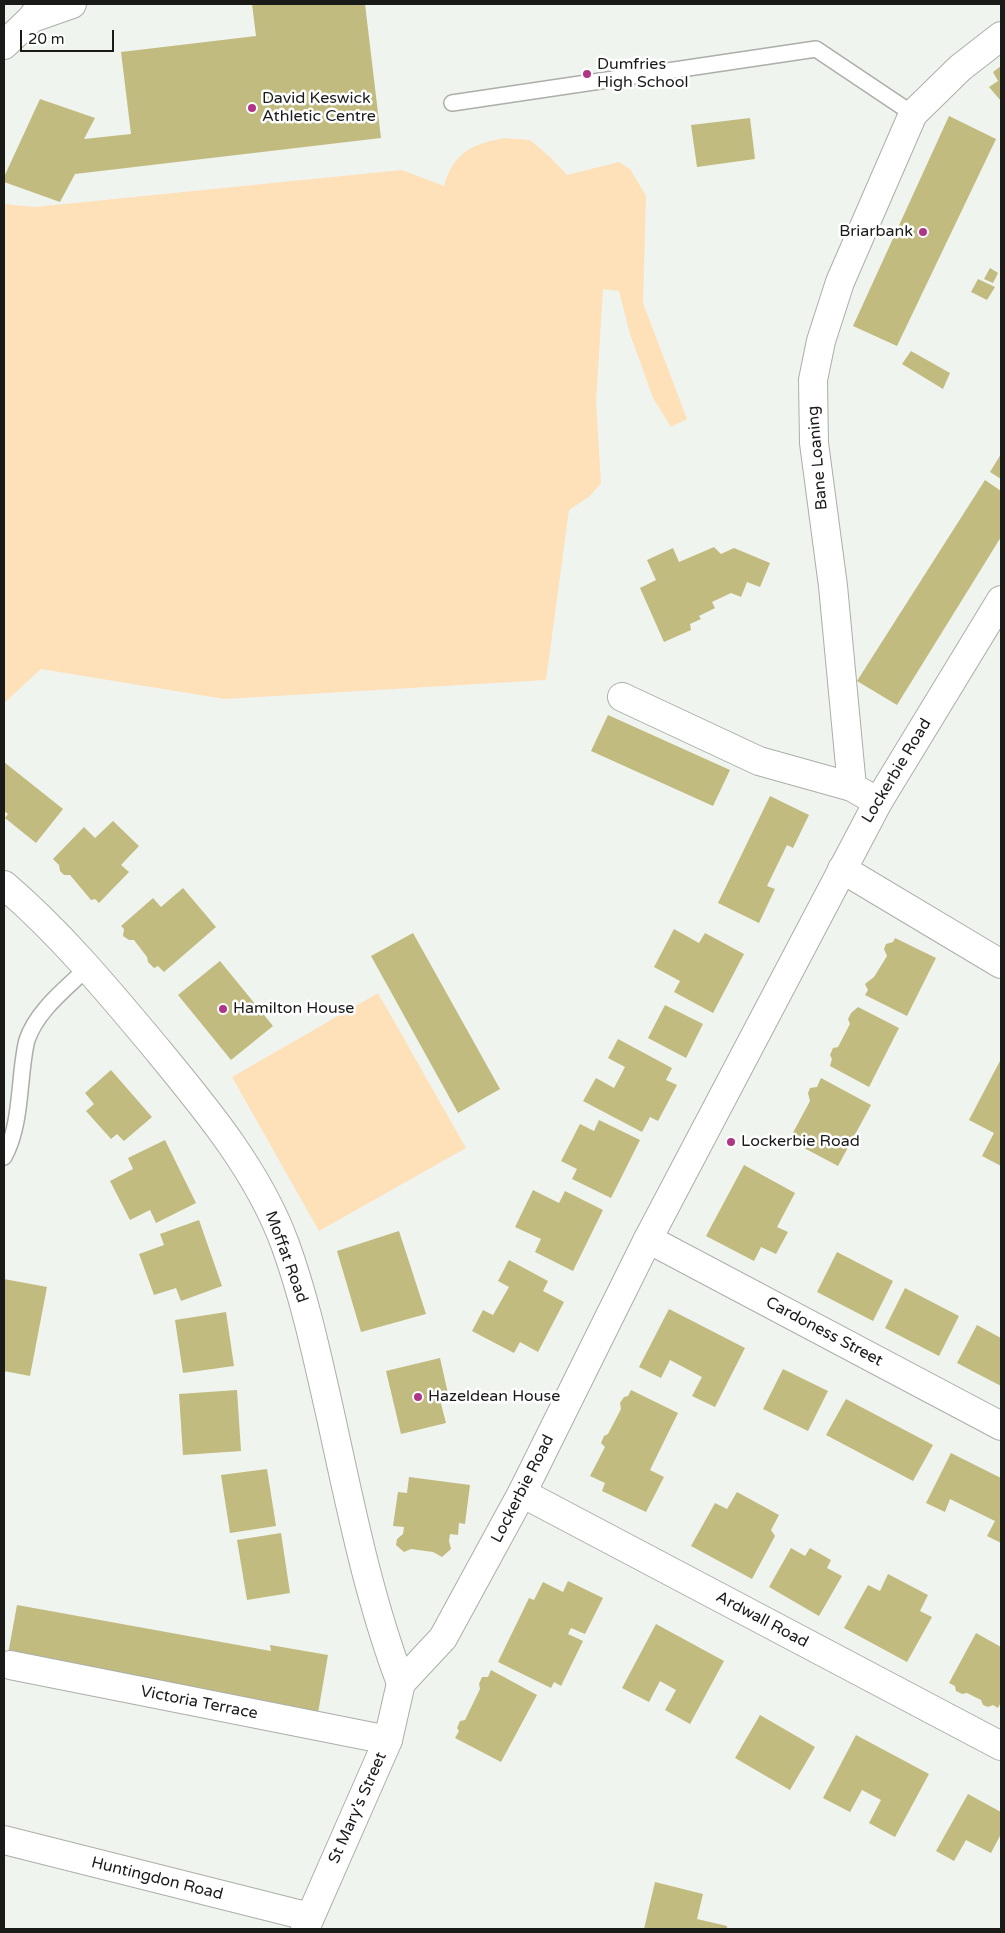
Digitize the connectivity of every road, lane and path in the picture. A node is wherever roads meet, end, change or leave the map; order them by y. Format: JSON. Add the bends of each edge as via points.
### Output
{"nodes":[{"id":1,"x":72,"y":4,"type":"edge"},
{"id":2,"x":37,"y":11,"type":"edge"},
{"id":3,"x":1001,"y":36,"type":"edge"},
{"id":4,"x":4,"y":45,"type":"edge"},
{"id":5,"x":452,"y":102,"type":"dead end"},
{"id":6,"x":913,"y":114,"type":"junction"},
{"id":7,"x":999,"y":609,"type":"edge"},
{"id":8,"x":622,"y":697,"type":"dead end"},
{"id":9,"x":852,"y":787,"type":"junction"},
{"id":10,"x":878,"y":802,"type":"junction"},
{"id":11,"x":842,"y":869,"type":"junction"},
{"id":12,"x":4,"y":885,"type":"edge"},
{"id":13,"x":1001,"y":964,"type":"edge"},
{"id":14,"x":88,"y":967,"type":"junction"},
{"id":15,"x":4,"y":1157,"type":"edge"},
{"id":16,"x":648,"y":1239,"type":"junction"},
{"id":17,"x":1001,"y":1426,"type":"edge"},
{"id":18,"x":522,"y":1493,"type":"junction"},
{"id":19,"x":10,"y":1665,"type":"dead end"},
{"id":20,"x":401,"y":1683,"type":"junction"},
{"id":21,"x":388,"y":1740,"type":"junction"},
{"id":22,"x":1001,"y":1746,"type":"edge"},
{"id":23,"x":4,"y":1840,"type":"edge"},
{"id":24,"x":308,"y":1923,"type":"edge"}],
"edges":[{"from":1,"to":2,"type":"street"},
{"from":2,"to":4,"type":"street"},
{"from":3,"to":6,"type":"street","name":"Bane Loaning","via":[[960,68]]},
{"from":5,"to":6,"type":"lane","via":[[816,49]]},
{"from":6,"to":9,"type":"street","name":"Bane Loaning","via":[[840,282],[821,340],[813,380],[814,442],[833,586]]},
{"from":7,"to":10,"type":"street","name":"Lockerbie Road"},
{"from":8,"to":9,"type":"street","via":[[759,761]]},
{"from":9,"to":10,"type":"street"},
{"from":10,"to":11,"type":"street","name":"Lockerbie Road"},
{"from":11,"to":13,"type":"street"},
{"from":11,"to":16,"type":"street","name":"Lockerbie Road"},
{"from":12,"to":14,"type":"street","name":"Moffat Road"},
{"from":14,"to":15,"type":"lane","via":[[36,1022],[26,1041],[16,1121],[10,1147]]},
{"from":14,"to":20,"type":"street","name":"Moffat Road","via":[[230,1143],[256,1181],[285,1243],[312,1332],[360,1550],[386,1644]]},
{"from":16,"to":17,"type":"street","name":"Cardoness Street"},
{"from":16,"to":18,"type":"street","name":"Lockerbie Road"},
{"from":18,"to":20,"type":"street","name":"Lockerbie Road","via":[[443,1638]]},
{"from":18,"to":22,"type":"street","name":"Ardwall Road"},
{"from":19,"to":21,"type":"street","name":"Victoria Terrace"},
{"from":20,"to":21,"type":"street","name":"St Mary's Street"},
{"from":21,"to":24,"type":"street","name":"St Mary's Street"},
{"from":23,"to":24,"type":"street","name":"Huntingdon Road"}]}
